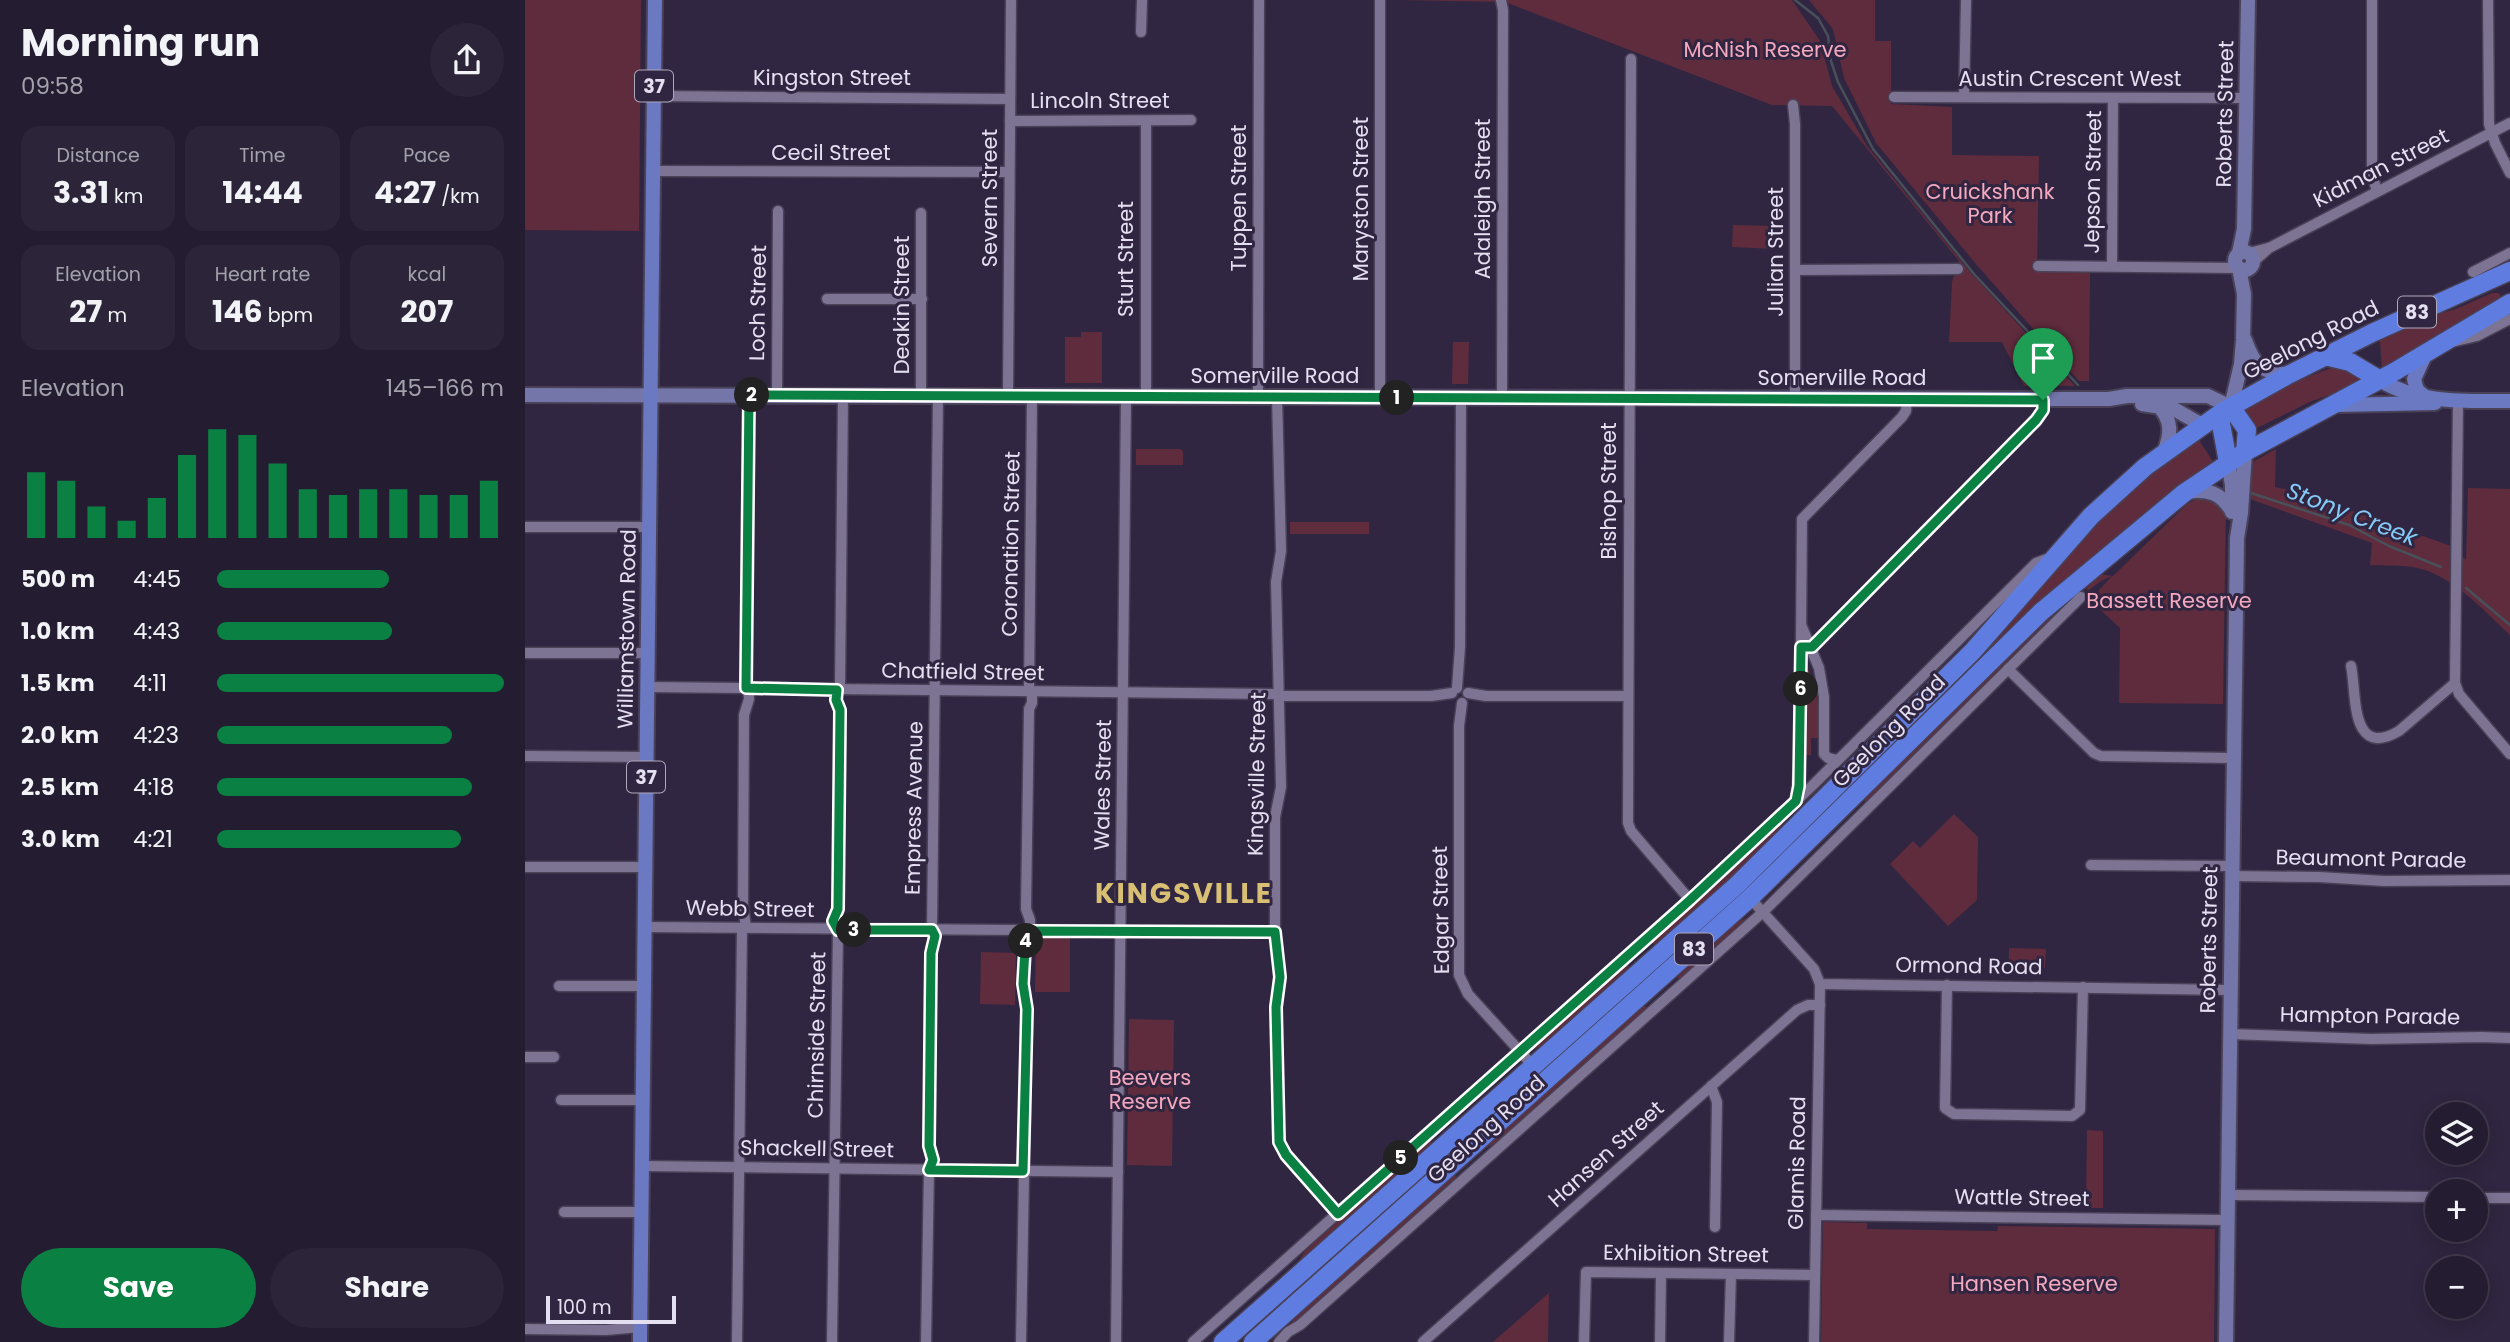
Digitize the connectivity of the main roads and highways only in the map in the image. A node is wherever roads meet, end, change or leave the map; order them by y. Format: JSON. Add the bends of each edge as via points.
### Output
{"nodes":[{"id":1,"x":655,"y":0,"type":"edge"},
{"id":2,"x":2248,"y":0,"type":"edge"},
{"id":3,"x":2510,"y":271,"type":"edge"},
{"id":4,"x":2476,"y":279,"type":"junction"},
{"id":5,"x":2510,"y":297,"type":"edge"},
{"id":6,"x":2510,"y":303,"type":"edge"},
{"id":7,"x":2243,"y":335,"type":"junction"},
{"id":8,"x":2425,"y":354,"type":"junction"},
{"id":9,"x":2325,"y":356,"type":"junction"},
{"id":10,"x":2288,"y":374,"type":"junction"},
{"id":11,"x":2380,"y":380,"type":"junction"},
{"id":12,"x":525,"y":395,"type":"edge"},
{"id":13,"x":650,"y":395,"type":"junction"},
{"id":14,"x":2424,"y":396,"type":"junction"},
{"id":15,"x":2109,"y":399,"type":"junction"},
{"id":16,"x":2452,"y":401,"type":"junction"},
{"id":17,"x":2510,"y":401,"type":"edge"},
{"id":18,"x":2158,"y":405,"type":"junction"},
{"id":19,"x":2333,"y":405,"type":"junction"},
{"id":20,"x":2226,"y":409,"type":"junction"},
{"id":21,"x":2202,"y":425,"type":"junction"},
{"id":22,"x":2245,"y":452,"type":"junction"},
{"id":23,"x":2164,"y":453,"type":"junction"},
{"id":24,"x":2226,"y":458,"type":"junction"},
{"id":25,"x":2184,"y":493,"type":"junction"},
{"id":26,"x":2232,"y":511,"type":"junction"},
{"id":27,"x":2237,"y":538,"type":"junction"},
{"id":28,"x":1960,"y":664,"type":"junction"},
{"id":29,"x":1960,"y":692,"type":"junction"},
{"id":30,"x":1737,"y":885,"type":"junction"},
{"id":31,"x":1750,"y":898,"type":"junction"},
{"id":32,"x":1534,"y":1067,"type":"junction"},
{"id":33,"x":1547,"y":1081,"type":"junction"},
{"id":34,"x":1254,"y":1315,"type":"junction"},
{"id":35,"x":1281,"y":1317,"type":"junction"},
{"id":36,"x":640,"y":1342,"type":"edge"},
{"id":37,"x":1223,"y":1342,"type":"edge"},
{"id":38,"x":1253,"y":1342,"type":"edge"},
{"id":39,"x":2226,"y":1342,"type":"edge"}],
"edges":[{"from":1,"to":13,"type":"main road","name":"Williamstown Road","number":"37"},
{"from":2,"to":7,"type":"main road","name":"Roberts Street"},
{"from":3,"to":4,"type":"highway","name":"Geelong Road","number":"83"},
{"from":4,"to":5,"type":"highway"},
{"from":4,"to":9,"type":"highway","name":"Geelong Road","number":"83"},
{"from":6,"to":8,"type":"highway","name":"Geelong Road","number":"83"},
{"from":7,"to":10,"type":"main road","name":"Roberts Street","via":[[2258,366]]},
{"from":7,"to":20,"type":"main road","name":"Roberts Street","via":[[2241,364]]},
{"from":8,"to":11,"type":"highway","name":"Geelong Road","number":"83"},
{"from":8,"to":14,"type":"main road","via":[[2414,379]]},
{"from":9,"to":10,"type":"highway","name":"Geelong Road","number":"83"},
{"from":9,"to":11,"type":"highway","via":[[2353,363]]},
{"from":10,"to":20,"type":"highway","name":"Geelong Road","number":"83"},
{"from":11,"to":14,"type":"main road","via":[[2400,391]]},
{"from":11,"to":19,"type":"highway","name":"Geelong Road","number":"83"},
{"from":12,"to":13,"type":"main road","name":"Somerville Road"},
{"from":13,"to":15,"type":"main road","name":"Somerville Road"},
{"from":13,"to":36,"type":"main road","name":"Williamstown Road","number":"37"},
{"from":14,"to":16,"type":"main road"},
{"from":15,"to":18,"type":"main road","name":"Somerville Road"},
{"from":15,"to":20,"type":"main road","name":"Somerville Road","via":[[2208,396]]},
{"from":16,"to":17,"type":"main road"},
{"from":16,"to":19,"type":"main road"},
{"from":18,"to":21,"type":"main road","name":"Somerville Road","via":[[2182,412]]},
{"from":18,"to":23,"type":"main road","via":[[2170,428]]},
{"from":19,"to":22,"type":"highway","name":"Geelong Road","number":"83"},
{"from":20,"to":21,"type":"highway","name":"Geelong Road","number":"83"},
{"from":20,"to":22,"type":"highway","via":[[2243,421],[2247,430]]},
{"from":20,"to":24,"type":"highway","via":[[2221,424]]},
{"from":21,"to":23,"type":"highway","name":"Geelong Road","number":"83"},
{"from":21,"to":24,"type":"highway"},
{"from":22,"to":24,"type":"highway","name":"Geelong Road","number":"83"},
{"from":22,"to":27,"type":"main road","name":"Roberts Street"},
{"from":23,"to":28,"type":"highway","name":"Geelong Road","number":"83","via":[[2099,508]]},
{"from":24,"to":25,"type":"highway","name":"Geelong Road","number":"83"},
{"from":24,"to":26,"type":"main road","name":"Roberts Street"},
{"from":25,"to":26,"type":"main road","via":[[2215,493]]},
{"from":25,"to":29,"type":"highway","name":"Geelong Road","number":"83","via":[[2041,612]]},
{"from":26,"to":27,"type":"main road","name":"Roberts Street"},
{"from":27,"to":39,"type":"main road","name":"Roberts Street"},
{"from":28,"to":29,"type":"highway","via":[[1964,677]]},
{"from":28,"to":30,"type":"highway","name":"Geelong Road","number":"83"},
{"from":29,"to":31,"type":"highway","name":"Geelong Road","number":"83"},
{"from":30,"to":31,"type":"highway"},
{"from":30,"to":32,"type":"highway","name":"Geelong Road","number":"83"},
{"from":31,"to":33,"type":"highway","name":"Geelong Road","number":"83"},
{"from":32,"to":33,"type":"highway"},
{"from":32,"to":34,"type":"highway","name":"Geelong Road","number":"83"},
{"from":33,"to":35,"type":"highway","name":"Geelong Road","number":"83"},
{"from":34,"to":35,"type":"highway"},
{"from":34,"to":37,"type":"highway","name":"Geelong Road","number":"83"},
{"from":35,"to":38,"type":"highway","name":"Geelong Road","number":"83"}]}
